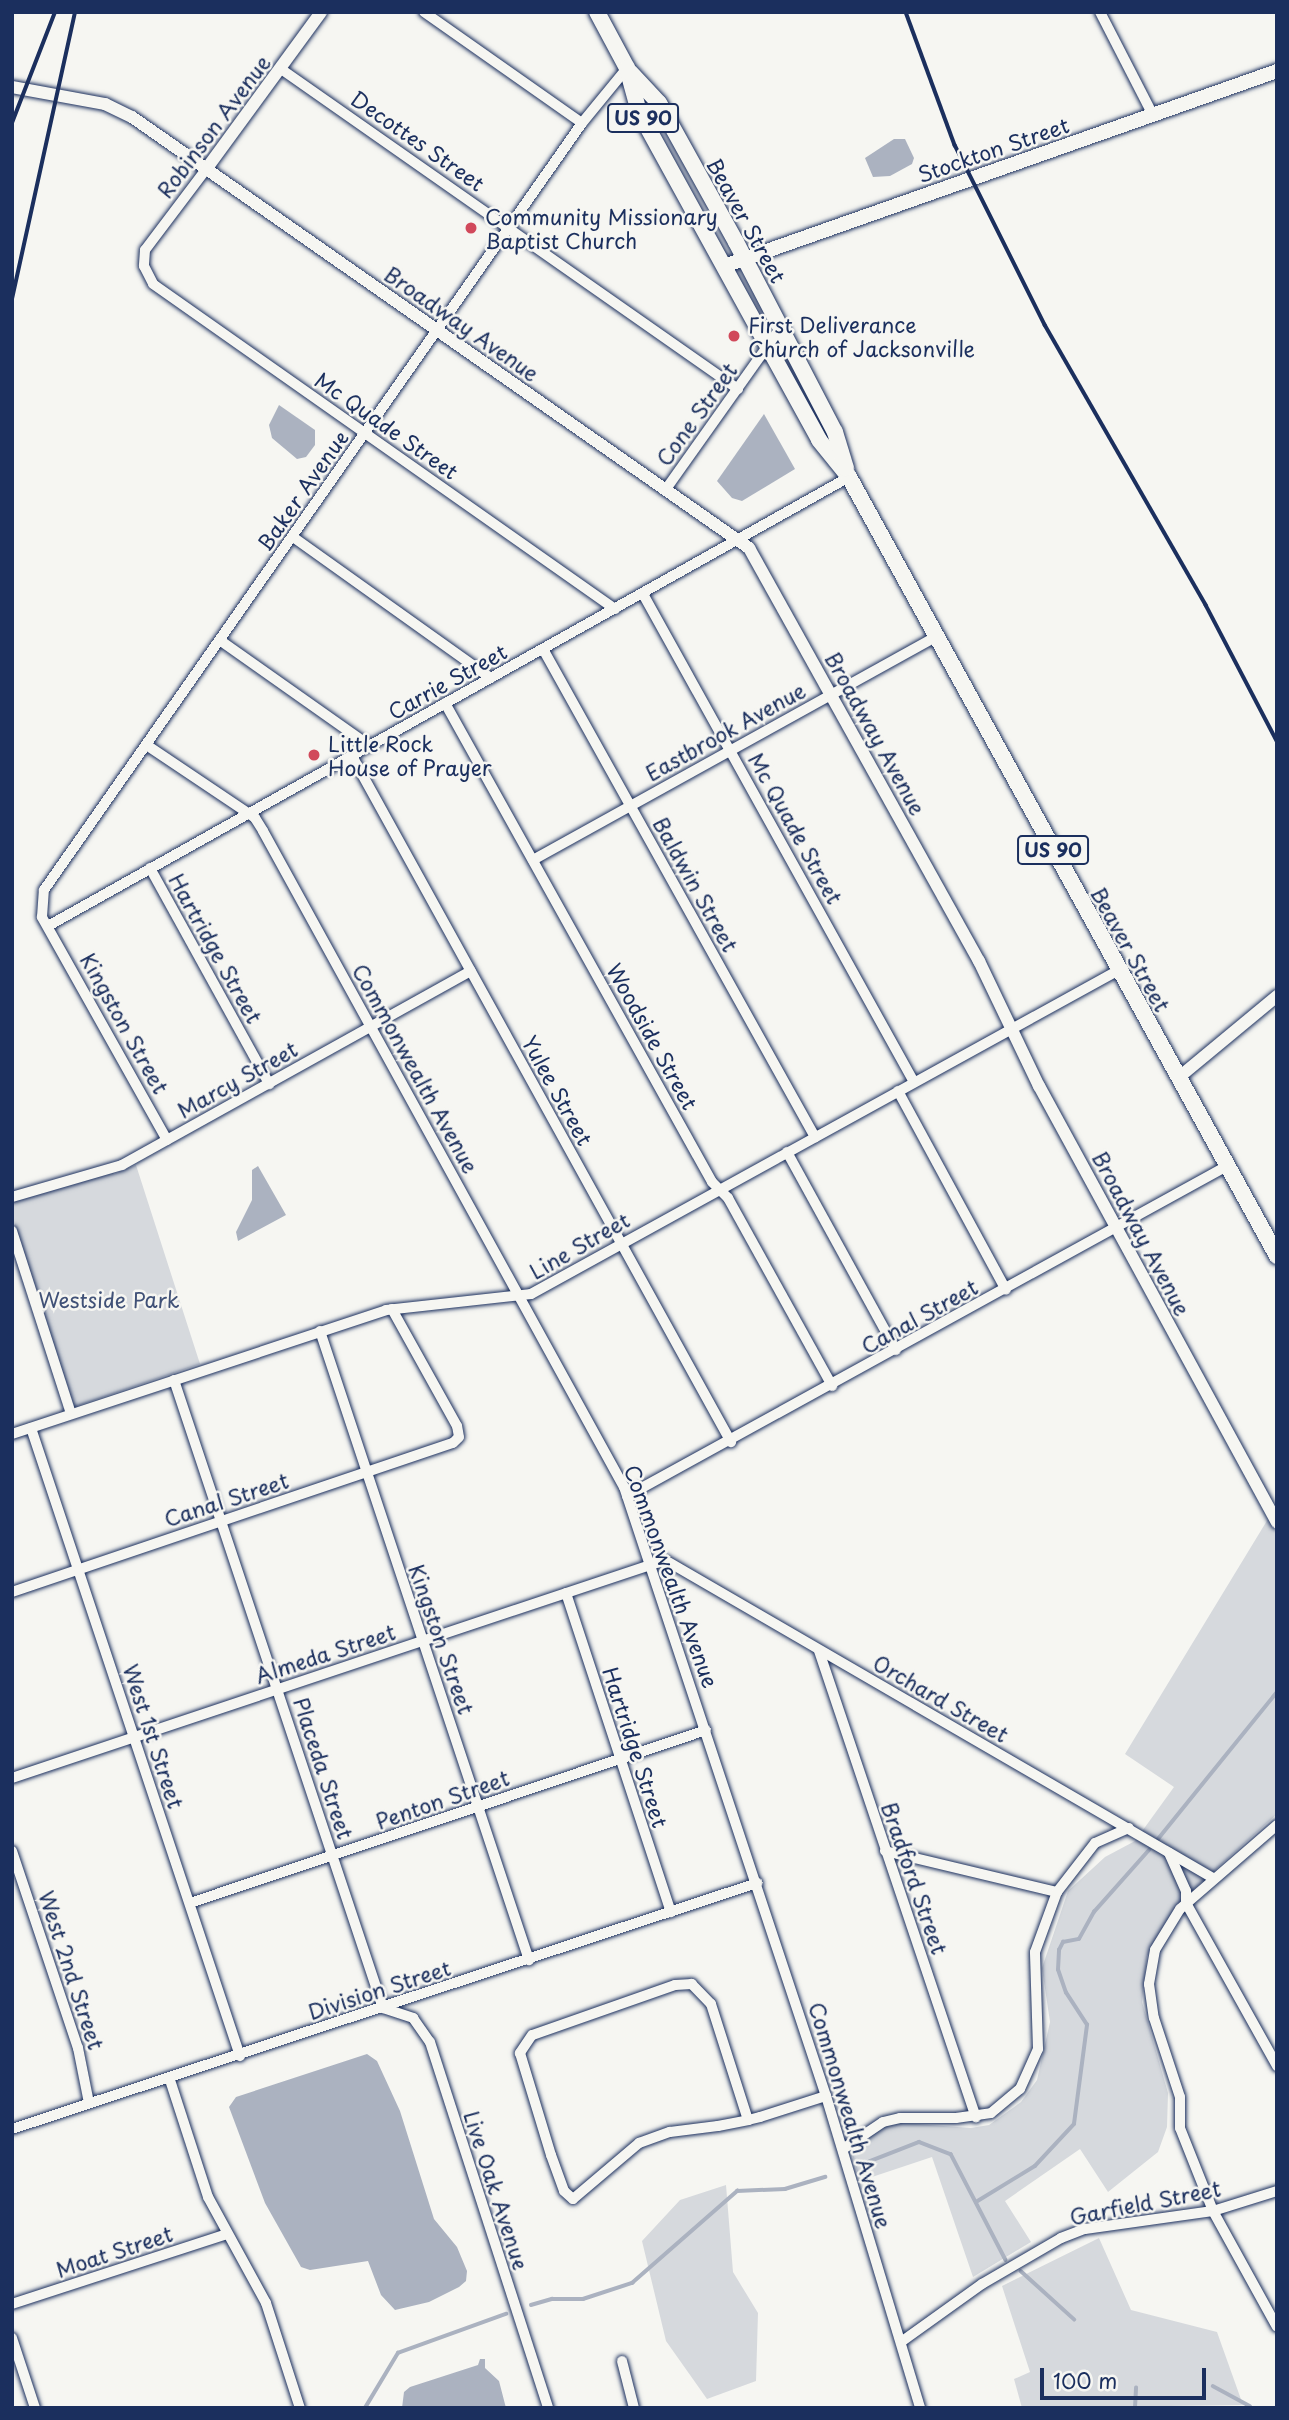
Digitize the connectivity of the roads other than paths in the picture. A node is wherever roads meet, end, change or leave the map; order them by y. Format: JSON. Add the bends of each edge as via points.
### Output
{"nodes":[{"id":1,"x":321,"y":12,"type":"edge"},
{"id":2,"x":424,"y":12,"type":"edge"},
{"id":3,"x":597,"y":12,"type":"edge"},
{"id":4,"x":1100,"y":12,"type":"edge"},
{"id":5,"x":626,"y":68,"type":"junction"},
{"id":6,"x":281,"y":69,"type":"junction"},
{"id":7,"x":1277,"y":71,"type":"edge"},
{"id":8,"x":12,"y":87,"type":"edge"},
{"id":9,"x":1153,"y":115,"type":"junction"},
{"id":10,"x":582,"y":123,"type":"junction"},
{"id":11,"x":207,"y":168,"type":"junction"},
{"id":12,"x":510,"y":227,"type":"junction"},
{"id":13,"x":745,"y":259,"type":"junction"},
{"id":14,"x":144,"y":266,"type":"joint"},
{"id":15,"x":724,"y":266,"type":"junction"},
{"id":16,"x":781,"y":327,"type":"junction"},
{"id":17,"x":438,"y":329,"type":"junction"},
{"id":18,"x":768,"y":348,"type":"junction"},
{"id":19,"x":738,"y":389,"type":"junction"},
{"id":20,"x":816,"y":395,"type":"junction"},
{"id":21,"x":799,"y":403,"type":"junction"},
{"id":22,"x":366,"y":433,"type":"junction"},
{"id":23,"x":849,"y":477,"type":"junction"},
{"id":24,"x":666,"y":489,"type":"junction"},
{"id":25,"x":293,"y":537,"type":"junction"},
{"id":26,"x":741,"y":539,"type":"junction"},
{"id":27,"x":643,"y":594,"type":"junction"},
{"id":28,"x":615,"y":609,"type":"junction"},
{"id":29,"x":935,"y":637,"type":"junction"},
{"id":30,"x":220,"y":641,"type":"junction"},
{"id":31,"x":543,"y":649,"type":"junction"},
{"id":32,"x":491,"y":678,"type":"junction"},
{"id":33,"x":833,"y":695,"type":"junction"},
{"id":34,"x":445,"y":703,"type":"junction"},
{"id":35,"x":148,"y":746,"type":"junction"},
{"id":36,"x":370,"y":746,"type":"junction"},
{"id":37,"x":730,"y":750,"type":"junction"},
{"id":38,"x":352,"y":756,"type":"junction"},
{"id":39,"x":630,"y":806,"type":"junction"},
{"id":40,"x":248,"y":813,"type":"junction"},
{"id":41,"x":533,"y":860,"type":"junction"},
{"id":42,"x":150,"y":868,"type":"junction"},
{"id":43,"x":48,"y":926,"type":"junction"},
{"id":44,"x":1119,"y":970,"type":"junction"},
{"id":45,"x":471,"y":971,"type":"junction"},
{"id":46,"x":1277,"y":996,"type":"edge"},
{"id":47,"x":371,"y":1026,"type":"junction"},
{"id":48,"x":1012,"y":1028,"type":"junction"},
{"id":49,"x":1178,"y":1078,"type":"junction"},
{"id":50,"x":914,"y":1082,"type":"junction"},
{"id":51,"x":269,"y":1084,"type":"junction"},
{"id":52,"x":898,"y":1091,"type":"junction"},
{"id":53,"x":815,"y":1137,"type":"junction"},
{"id":54,"x":167,"y":1140,"type":"junction"},
{"id":55,"x":787,"y":1152,"type":"junction"},
{"id":56,"x":1227,"y":1166,"type":"junction"},
{"id":57,"x":719,"y":1188,"type":"junction"},
{"id":58,"x":12,"y":1197,"type":"edge"},
{"id":59,"x":1118,"y":1229,"type":"junction"},
{"id":60,"x":12,"y":1231,"type":"edge"},
{"id":61,"x":621,"y":1243,"type":"junction"},
{"id":62,"x":1277,"y":1256,"type":"edge"},
{"id":63,"x":1006,"y":1290,"type":"junction"},
{"id":64,"x":519,"y":1295,"type":"junction"},
{"id":65,"x":392,"y":1309,"type":"junction"},
{"id":66,"x":320,"y":1331,"type":"junction"},
{"id":67,"x":895,"y":1350,"type":"junction"},
{"id":68,"x":174,"y":1380,"type":"junction"},
{"id":69,"x":832,"y":1386,"type":"junction"},
{"id":70,"x":71,"y":1414,"type":"junction"},
{"id":71,"x":31,"y":1428,"type":"junction"},
{"id":72,"x":12,"y":1434,"type":"edge"},
{"id":73,"x":730,"y":1442,"type":"junction"},
{"id":74,"x":366,"y":1473,"type":"junction"},
{"id":75,"x":627,"y":1496,"type":"junction"},
{"id":76,"x":222,"y":1521,"type":"junction"},
{"id":77,"x":1277,"y":1522,"type":"edge"},
{"id":78,"x":649,"y":1564,"type":"junction"},
{"id":79,"x":78,"y":1569,"type":"junction"},
{"id":80,"x":12,"y":1592,"type":"edge"},
{"id":81,"x":566,"y":1593,"type":"junction"},
{"id":82,"x":422,"y":1641,"type":"junction"},
{"id":83,"x":819,"y":1650,"type":"junction"},
{"id":84,"x":278,"y":1689,"type":"junction"},
{"id":85,"x":706,"y":1730,"type":"junction"},
{"id":86,"x":134,"y":1737,"type":"junction"},
{"id":87,"x":620,"y":1759,"type":"junction"},
{"id":88,"x":12,"y":1778,"type":"edge"},
{"id":89,"x":479,"y":1807,"type":"junction"},
{"id":90,"x":1277,"y":1825,"type":"edge"},
{"id":91,"x":1129,"y":1828,"type":"junction"},
{"id":92,"x":885,"y":1851,"type":"junction"},
{"id":93,"x":12,"y":1852,"type":"edge"},
{"id":94,"x":1168,"y":1852,"type":"junction"},
{"id":95,"x":332,"y":1855,"type":"junction"},
{"id":96,"x":1213,"y":1878,"type":"junction"},
{"id":97,"x":757,"y":1883,"type":"junction"},
{"id":98,"x":1058,"y":1892,"type":"junction"},
{"id":99,"x":190,"y":1903,"type":"junction"},
{"id":100,"x":1185,"y":1903,"type":"junction"},
{"id":101,"x":671,"y":1912,"type":"junction"},
{"id":102,"x":528,"y":1959,"type":"junction"},
{"id":103,"x":383,"y":2008,"type":"junction"},
{"id":104,"x":240,"y":2056,"type":"junction"},
{"id":105,"x":1277,"y":2066,"type":"edge"},
{"id":106,"x":170,"y":2080,"type":"junction"},
{"id":107,"x":826,"y":2096,"type":"junction"},
{"id":108,"x":89,"y":2103,"type":"junction"},
{"id":109,"x":976,"y":2117,"type":"junction"},
{"id":110,"x":748,"y":2120,"type":"junction"},
{"id":111,"x":12,"y":2129,"type":"edge"},
{"id":112,"x":843,"y":2149,"type":"junction"},
{"id":113,"x":1277,"y":2192,"type":"edge"},
{"id":114,"x":1213,"y":2211,"type":"junction"},
{"id":115,"x":227,"y":2234,"type":"junction"},
{"id":116,"x":12,"y":2304,"type":"edge"},
{"id":117,"x":1277,"y":2327,"type":"edge"},
{"id":118,"x":12,"y":2338,"type":"edge"},
{"id":119,"x":901,"y":2342,"type":"junction"},
{"id":120,"x":622,"y":2361,"type":"dead end"},
{"id":121,"x":35,"y":2408,"type":"edge"},
{"id":122,"x":300,"y":2408,"type":"edge"},
{"id":123,"x":548,"y":2408,"type":"edge"},
{"id":124,"x":634,"y":2408,"type":"edge"},
{"id":125,"x":920,"y":2408,"type":"edge"}],
"edges":[{"from":1,"to":6,"type":"street","name":"Robinson Avenue"},
{"from":2,"to":10,"type":"street"},
{"from":3,"to":5,"type":"main road","name":"Beaver Street","number":"US 90"},
{"from":4,"to":9,"type":"street"},
{"from":5,"to":10,"type":"street","name":"Baker Avenue"},
{"from":5,"to":13,"type":"main road","name":"Beaver Street","number":"US 90","via":[[659,103]]},
{"from":5,"to":15,"type":"main road","name":"Beaver Street","number":"US 90","via":[[639,112]]},
{"from":6,"to":11,"type":"street","name":"Robinson Avenue"},
{"from":6,"to":12,"type":"street","name":"Decottes Street"},
{"from":7,"to":9,"type":"main road","name":"Stockton Street"},
{"from":8,"to":11,"type":"street","via":[[118,109]]},
{"from":9,"to":13,"type":"main road","name":"Stockton Street"},
{"from":10,"to":12,"type":"street","name":"Baker Avenue"},
{"from":11,"to":14,"type":"street","name":"Robinson Avenue","via":[[145,250]]},
{"from":11,"to":17,"type":"street","name":"Broadway Avenue"},
{"from":12,"to":17,"type":"street","name":"Baker Avenue"},
{"from":12,"to":19,"type":"street","name":"Decottes Street"},
{"from":13,"to":15,"type":"main road","name":"Stockton Street"},
{"from":13,"to":16,"type":"main road","name":"Beaver Street","number":"US 90"},
{"from":14,"to":22,"type":"street","name":"Mc Quade Street","via":[[153,284]]},
{"from":15,"to":18,"type":"main road","name":"Beaver Street","number":"US 90"},
{"from":16,"to":18,"type":"street","name":"Cone Street"},
{"from":16,"to":20,"type":"main road","name":"Beaver Street","number":"US 90"},
{"from":17,"to":22,"type":"street","name":"Baker Avenue"},
{"from":17,"to":24,"type":"street","name":"Broadway Avenue"},
{"from":18,"to":19,"type":"street","name":"Cone Street"},
{"from":18,"to":21,"type":"main road","name":"Beaver Street","number":"US 90"},
{"from":19,"to":24,"type":"street","name":"Cone Street"},
{"from":20,"to":21,"type":"street"},
{"from":20,"to":23,"type":"main road","name":"Beaver Street","number":"US 90"},
{"from":21,"to":23,"type":"main road","name":"Beaver Street","number":"US 90","via":[[819,440]]},
{"from":22,"to":25,"type":"street","name":"Baker Avenue"},
{"from":22,"to":28,"type":"street","name":"Mc Quade Street"},
{"from":23,"to":26,"type":"street","name":"Carrie Street"},
{"from":23,"to":29,"type":"main road","name":"Beaver Street","number":"US 90"},
{"from":24,"to":26,"type":"street","name":"Broadway Avenue"},
{"from":25,"to":30,"type":"street","name":"Baker Avenue"},
{"from":25,"to":32,"type":"street"},
{"from":26,"to":27,"type":"street","name":"Carrie Street"},
{"from":26,"to":33,"type":"street","name":"Broadway Avenue","via":[[765,572]]},
{"from":27,"to":28,"type":"street","name":"Carrie Street"},
{"from":27,"to":37,"type":"street","name":"Mc Quade Street"},
{"from":28,"to":31,"type":"street","name":"Carrie Street"},
{"from":29,"to":33,"type":"street","name":"Eastbrook Avenue"},
{"from":29,"to":44,"type":"main road","name":"Beaver Street","number":"US 90"},
{"from":30,"to":35,"type":"street","name":"Baker Avenue"},
{"from":30,"to":36,"type":"street"},
{"from":31,"to":32,"type":"street","name":"Carrie Street"},
{"from":31,"to":39,"type":"street","name":"Baldwin Street"},
{"from":32,"to":34,"type":"street","name":"Carrie Street"},
{"from":33,"to":37,"type":"street","name":"Eastbrook Avenue"},
{"from":33,"to":48,"type":"street","name":"Broadway Avenue"},
{"from":34,"to":36,"type":"street","name":"Carrie Street"},
{"from":34,"to":41,"type":"street","name":"Woodside Street"},
{"from":35,"to":40,"type":"street","name":"Commonwealth Avenue"},
{"from":35,"to":43,"type":"street","name":"Baker Avenue","via":[[40,899]]},
{"from":36,"to":38,"type":"street","name":"Carrie Street"},
{"from":37,"to":39,"type":"street","name":"Eastbrook Avenue"},
{"from":37,"to":50,"type":"street","name":"Mc Quade Street"},
{"from":38,"to":40,"type":"street","name":"Carrie Street"},
{"from":38,"to":45,"type":"street","name":"Yulee Street"},
{"from":39,"to":41,"type":"street","name":"Eastbrook Avenue"},
{"from":39,"to":53,"type":"street","name":"Baldwin Street"},
{"from":40,"to":42,"type":"street","name":"Carrie Street"},
{"from":40,"to":47,"type":"street","name":"Commonwealth Avenue","via":[[263,831]]},
{"from":41,"to":57,"type":"street","name":"Woodside Street"},
{"from":42,"to":43,"type":"street","name":"Carrie Street"},
{"from":42,"to":51,"type":"street","name":"Hartridge Street"},
{"from":43,"to":54,"type":"street","name":"Kingston Street"},
{"from":44,"to":48,"type":"street","name":"Line Street"},
{"from":44,"to":49,"type":"main road","name":"Beaver Street","number":"US 90"},
{"from":45,"to":47,"type":"street","name":"Marcy Street"},
{"from":45,"to":61,"type":"street","name":"Yulee Street"},
{"from":46,"to":49,"type":"street"},
{"from":47,"to":51,"type":"street","name":"Marcy Street"},
{"from":47,"to":64,"type":"street","name":"Commonwealth Avenue"},
{"from":48,"to":50,"type":"street","name":"Line Street"},
{"from":48,"to":59,"type":"street","name":"Broadway Avenue"},
{"from":49,"to":56,"type":"main road","name":"Beaver Street","number":"US 90"},
{"from":50,"to":52,"type":"street","name":"Line Street"},
{"from":51,"to":54,"type":"street","name":"Marcy Street"},
{"from":52,"to":53,"type":"street","name":"Line Street"},
{"from":52,"to":63,"type":"street"},
{"from":53,"to":55,"type":"street","name":"Line Street"},
{"from":54,"to":58,"type":"street","name":"Marcy Street","via":[[113,1169]]},
{"from":55,"to":57,"type":"street","name":"Line Street"},
{"from":55,"to":67,"type":"street"},
{"from":56,"to":59,"type":"street","name":"Canal Street"},
{"from":56,"to":62,"type":"main road","name":"Beaver Street","number":"US 90"},
{"from":57,"to":61,"type":"street","name":"Line Street"},
{"from":57,"to":69,"type":"street","name":"Woodside Street"},
{"from":59,"to":63,"type":"street","name":"Canal Street"},
{"from":59,"to":77,"type":"street","name":"Broadway Avenue"},
{"from":60,"to":70,"type":"street"},
{"from":61,"to":64,"type":"street","name":"Line Street","via":[[531,1294]]},
{"from":61,"to":73,"type":"street","name":"Yulee Street"},
{"from":63,"to":67,"type":"street","name":"Canal Street"},
{"from":64,"to":65,"type":"street","name":"Line Street"},
{"from":64,"to":75,"type":"street","name":"Commonwealth Avenue"},
{"from":65,"to":66,"type":"street","name":"Line Street"},
{"from":65,"to":74,"type":"street","name":"Canal Street","via":[[459,1437]]},
{"from":66,"to":68,"type":"street","name":"Line Street"},
{"from":66,"to":74,"type":"street","name":"Kingston Street"},
{"from":67,"to":69,"type":"street","name":"Canal Street"},
{"from":68,"to":70,"type":"street","name":"Line Street"},
{"from":68,"to":76,"type":"street","name":"Placeda Street"},
{"from":69,"to":73,"type":"street","name":"Canal Street"},
{"from":70,"to":71,"type":"street","name":"Line Street"},
{"from":71,"to":72,"type":"street","name":"Line Street"},
{"from":71,"to":79,"type":"street","name":"West 1st Street"},
{"from":73,"to":75,"type":"street","name":"Canal Street"},
{"from":74,"to":76,"type":"street","name":"Canal Street"},
{"from":74,"to":82,"type":"street","name":"Kingston Street"},
{"from":75,"to":78,"type":"street","name":"Commonwealth Avenue"},
{"from":76,"to":79,"type":"street","name":"Canal Street"},
{"from":76,"to":84,"type":"street","name":"Placeda Street"},
{"from":78,"to":81,"type":"street","name":"Almeda Street"},
{"from":78,"to":83,"type":"street","name":"Orchard Street","via":[[664,1560]]},
{"from":78,"to":85,"type":"street","name":"Commonwealth Avenue"},
{"from":79,"to":80,"type":"street","name":"Canal Street"},
{"from":79,"to":86,"type":"street","name":"West 1st Street"},
{"from":81,"to":82,"type":"street","name":"Almeda Street"},
{"from":81,"to":87,"type":"street","name":"Hartridge Street"},
{"from":82,"to":84,"type":"street","name":"Almeda Street"},
{"from":82,"to":89,"type":"street","name":"Kingston Street"},
{"from":83,"to":91,"type":"street","name":"Orchard Street"},
{"from":83,"to":92,"type":"street","name":"Bradford Street"},
{"from":84,"to":86,"type":"street","name":"Almeda Street"},
{"from":84,"to":95,"type":"street","name":"Placeda Street"},
{"from":85,"to":87,"type":"street","name":"Penton Street"},
{"from":85,"to":97,"type":"street","name":"Commonwealth Avenue"},
{"from":86,"to":88,"type":"street","name":"Almeda Street"},
{"from":86,"to":99,"type":"street","name":"West 1st Street"},
{"from":87,"to":89,"type":"street","name":"Penton Street"},
{"from":87,"to":101,"type":"street","name":"Hartridge Street"},
{"from":89,"to":95,"type":"street","name":"Penton Street"},
{"from":89,"to":102,"type":"street","name":"Kingston Street"},
{"from":90,"to":96,"type":"street"},
{"from":91,"to":94,"type":"street","name":"Orchard Street"},
{"from":91,"to":98,"type":"street","via":[[1095,1843]]},
{"from":92,"to":98,"type":"street"},
{"from":92,"to":109,"type":"street","name":"Bradford Street"},
{"from":93,"to":108,"type":"street","name":"West 2nd Street","via":[[78,2048]]},
{"from":94,"to":96,"type":"street","name":"Orchard Street"},
{"from":94,"to":100,"type":"street","via":[[1186,1891]]},
{"from":95,"to":99,"type":"street","name":"Penton Street"},
{"from":95,"to":103,"type":"street","name":"Placeda Street"},
{"from":96,"to":100,"type":"street"},
{"from":97,"to":101,"type":"street","name":"Division Street"},
{"from":97,"to":107,"type":"street","name":"Commonwealth Avenue"},
{"from":98,"to":109,"type":"street","via":[[1035,1952],[1040,2035],[1033,2070],[1003,2107]]},
{"from":99,"to":104,"type":"street","name":"West 1st Street"},
{"from":100,"to":105,"type":"street"},
{"from":100,"to":114,"type":"street","via":[[1155,1950],[1149,1984],[1154,2018],[1180,2097],[1180,2128]]},
{"from":101,"to":102,"type":"street","name":"Division Street"},
{"from":102,"to":103,"type":"street","name":"Division Street"},
{"from":103,"to":104,"type":"street","name":"Division Street"},
{"from":103,"to":123,"type":"street","name":"Live Oak Avenue","via":[[413,2018],[430,2042]]},
{"from":104,"to":106,"type":"street","name":"Division Street"},
{"from":106,"to":108,"type":"street","name":"Division Street"},
{"from":106,"to":115,"type":"street","via":[[208,2197]]},
{"from":107,"to":110,"type":"street"},
{"from":107,"to":112,"type":"street","name":"Commonwealth Avenue"},
{"from":108,"to":111,"type":"street","name":"Division Street"},
{"from":109,"to":112,"type":"street","via":[[883,2122]]},
{"from":110,"to":110,"type":"street","via":[[711,2004],[692,1984],[675,1985],[532,2035],[523,2047],[523,2069],[564,2191],[573,2199],[639,2143],[670,2132]]},
{"from":112,"to":119,"type":"street","name":"Commonwealth Avenue"},
{"from":113,"to":114,"type":"street","name":"Garfield Street"},
{"from":114,"to":117,"type":"street"},
{"from":114,"to":119,"type":"street","name":"Garfield Street","via":[[1085,2229],[1061,2238],[982,2284]]},
{"from":115,"to":116,"type":"street","name":"Moat Street"},
{"from":115,"to":122,"type":"street","via":[[265,2302]]},
{"from":118,"to":121,"type":"street"},
{"from":119,"to":125,"type":"street","name":"Commonwealth Avenue"},
{"from":120,"to":124,"type":"street"}]}
